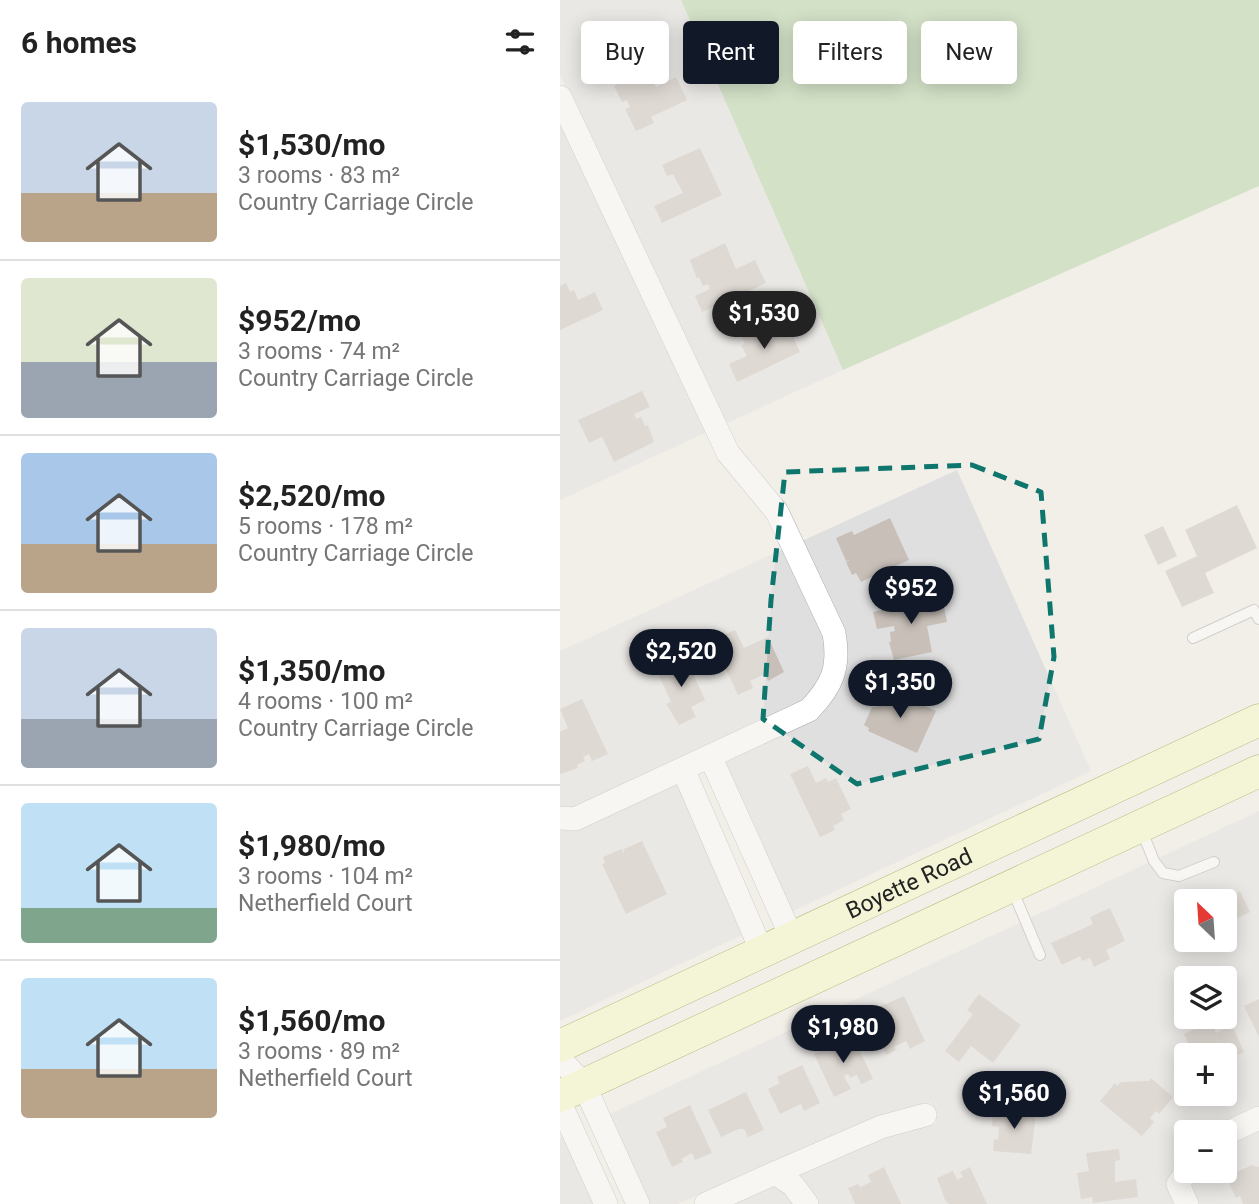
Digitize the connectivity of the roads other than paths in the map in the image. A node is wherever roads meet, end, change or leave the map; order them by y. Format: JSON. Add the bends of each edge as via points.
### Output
{"nodes":[{"id":1,"x":560,"y":97,"type":"edge"},
{"id":2,"x":1257,"y":612,"type":"edge"},
{"id":3,"x":1193,"y":638,"type":"dead end"},
{"id":4,"x":1259,"y":720,"type":"edge"},
{"id":5,"x":710,"y":756,"type":"junction"},
{"id":6,"x":683,"y":769,"type":"junction"},
{"id":7,"x":1259,"y":771,"type":"edge"},
{"id":8,"x":560,"y":818,"type":"edge"},
{"id":9,"x":1140,"y":826,"type":"junction"},
{"id":10,"x":1214,"y":862,"type":"dead end"},
{"id":11,"x":1011,"y":887,"type":"junction"},
{"id":12,"x":792,"y":938,"type":"junction"},
{"id":13,"x":762,"y":952,"type":"junction"},
{"id":14,"x":1040,"y":955,"type":"dead end"},
{"id":15,"x":560,"y":1046,"type":"edge"},
{"id":16,"x":560,"y":1059,"type":"edge"},
{"id":17,"x":568,"y":1095,"type":"edge"},
{"id":18,"x":925,"y":1115,"type":"dead end"},
{"id":19,"x":1259,"y":1118,"type":"edge"},
{"id":20,"x":1237,"y":1128,"type":"edge"},
{"id":21,"x":775,"y":1173,"type":"junction"},
{"id":22,"x":1179,"y":1183,"type":"edge"},
{"id":23,"x":606,"y":1204,"type":"edge"},
{"id":24,"x":638,"y":1204,"type":"edge"},
{"id":25,"x":706,"y":1204,"type":"edge"},
{"id":26,"x":807,"y":1204,"type":"edge"},
{"id":27,"x":1187,"y":1204,"type":"edge"}],
"edges":[{"from":1,"to":5,"type":"street","via":[[728,453],[777,512],[834,633],[838,653],[833,676],[825,693],[808,710]]},
{"from":2,"to":3,"type":"lane"},
{"from":4,"to":12,"type":"main road","name":"Boyette Road"},
{"from":5,"to":6,"type":"street"},
{"from":5,"to":12,"type":"street"},
{"from":6,"to":8,"type":"street","via":[[575,819]]},
{"from":6,"to":13,"type":"street"},
{"from":7,"to":9,"type":"main road","name":"Boyette Road"},
{"from":9,"to":10,"type":"lane","via":[[1163,873],[1179,876]]},
{"from":9,"to":11,"type":"main road","name":"Boyette Road"},
{"from":11,"to":14,"type":"lane"},
{"from":11,"to":17,"type":"main road","name":"Boyette Road"},
{"from":12,"to":13,"type":"main road","name":"Boyette Road"},
{"from":13,"to":15,"type":"main road","name":"Boyette Road"},
{"from":16,"to":17,"type":"street"},
{"from":17,"to":23,"type":"street"},
{"from":17,"to":24,"type":"street"},
{"from":18,"to":21,"type":"street","via":[[881,1127]]},
{"from":19,"to":20,"type":"street"},
{"from":21,"to":25,"type":"street"},
{"from":21,"to":26,"type":"street","via":[[793,1185]]},
{"from":22,"to":27,"type":"street"}]}
